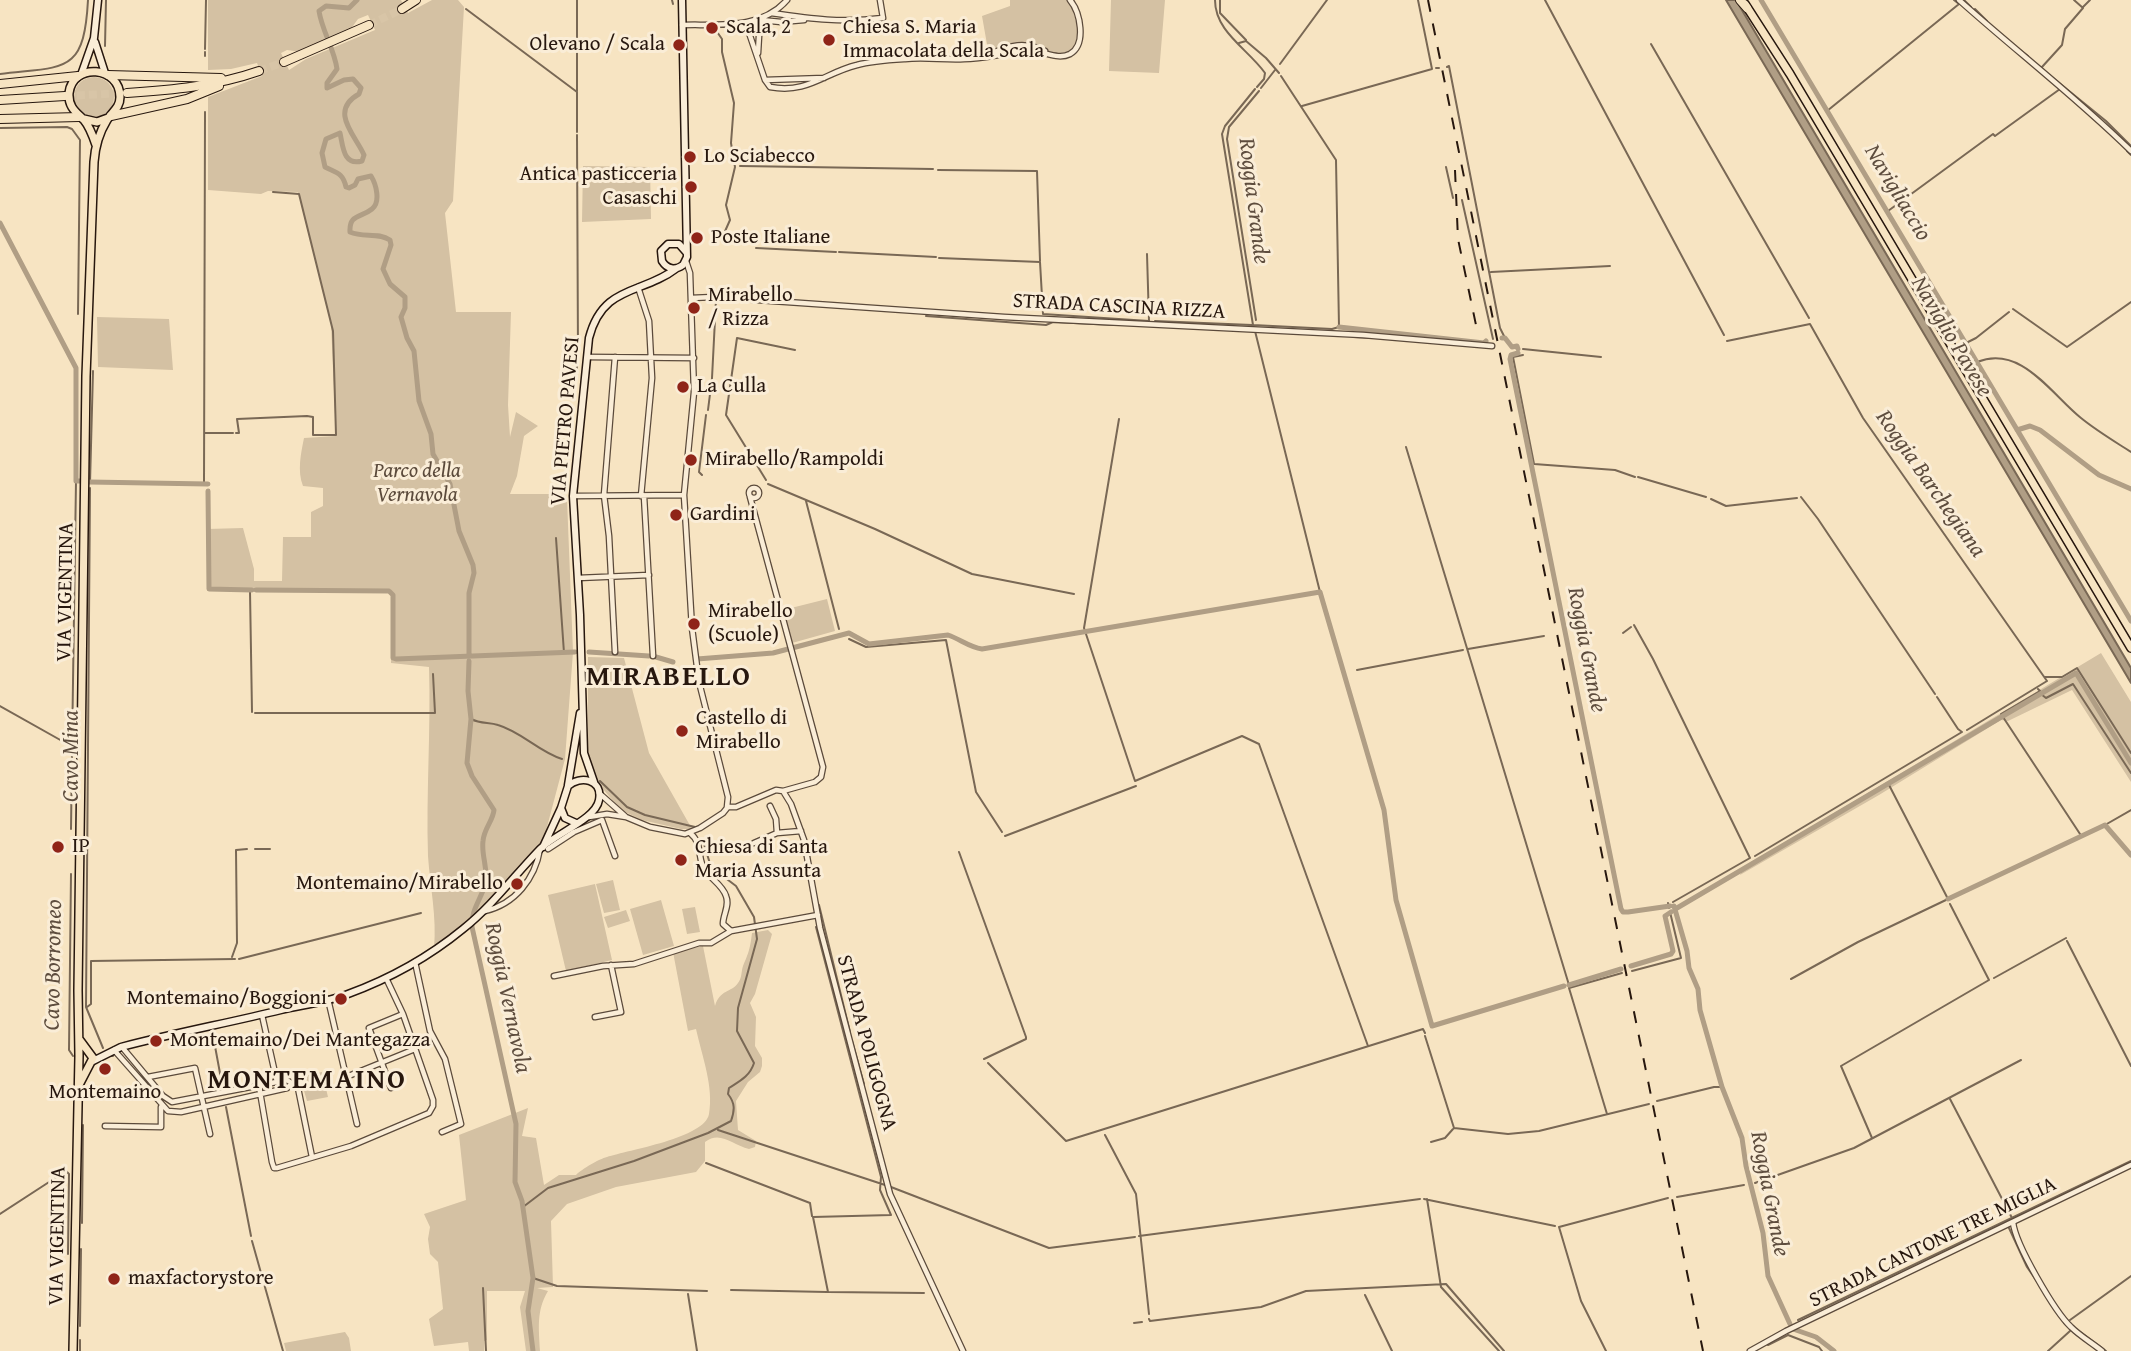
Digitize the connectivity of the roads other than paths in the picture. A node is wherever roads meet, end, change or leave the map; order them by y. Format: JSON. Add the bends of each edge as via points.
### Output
{"nodes":[{"id":1,"x":98,"y":0,"type":"edge"},
{"id":2,"x":416,"y":0,"type":"edge"},
{"id":3,"x":681,"y":0,"type":"edge"},
{"id":4,"x":787,"y":0,"type":"edge"},
{"id":5,"x":880,"y":0,"type":"edge"},
{"id":6,"x":1070,"y":0,"type":"edge"},
{"id":7,"x":1959,"y":0,"type":"edge"},
{"id":8,"x":1743,"y":3,"type":"edge"},
{"id":9,"x":402,"y":9,"type":"tunnel mouth"},
{"id":10,"x":771,"y":13,"type":"junction"},
{"id":11,"x":760,"y":19,"type":"junction"},
{"id":12,"x":815,"y":20,"type":"junction"},
{"id":13,"x":746,"y":24,"type":"junction"},
{"id":14,"x":369,"y":25,"type":"tunnel mouth"},
{"id":15,"x":682,"y":25,"type":"junction"},
{"id":16,"x":94,"y":38,"type":"junction"},
{"id":17,"x":757,"y":57,"type":"junction"},
{"id":18,"x":284,"y":62,"type":"tunnel mouth"},
{"id":19,"x":259,"y":71,"type":"tunnel mouth"},
{"id":20,"x":106,"y":74,"type":"junction"},
{"id":21,"x":80,"y":76,"type":"junction"},
{"id":22,"x":238,"y":78,"type":"junction"},
{"id":23,"x":825,"y":78,"type":"junction"},
{"id":24,"x":765,"y":80,"type":"junction"},
{"id":25,"x":0,"y":84,"type":"edge"},
{"id":26,"x":127,"y":93,"type":"tunnel mouth"},
{"id":27,"x":65,"y":96,"type":"tunnel mouth"},
{"id":28,"x":0,"y":100,"type":"edge"},
{"id":29,"x":110,"y":117,"type":"junction"},
{"id":30,"x":81,"y":118,"type":"junction"},
{"id":31,"x":0,"y":119,"type":"edge"},
{"id":32,"x":96,"y":145,"type":"junction"},
{"id":33,"x":2131,"y":151,"type":"edge"},
{"id":34,"x":687,"y":227,"type":"junction"},
{"id":35,"x":676,"y":243,"type":"junction"},
{"id":36,"x":687,"y":252,"type":"junction"},
{"id":37,"x":686,"y":261,"type":"junction"},
{"id":38,"x":663,"y":263,"type":"junction"},
{"id":39,"x":678,"y":268,"type":"junction"},
{"id":40,"x":652,"y":281,"type":"junction"},
{"id":41,"x":691,"y":286,"type":"junction"},
{"id":42,"x":638,"y":287,"type":"junction"},
{"id":43,"x":691,"y":298,"type":"junction"},
{"id":44,"x":1490,"y":346,"type":"dead end"},
{"id":45,"x":587,"y":357,"type":"junction"},
{"id":46,"x":615,"y":357,"type":"junction"},
{"id":47,"x":651,"y":358,"type":"junction"},
{"id":48,"x":694,"y":358,"type":"junction"},
{"id":49,"x":604,"y":495,"type":"junction"},
{"id":50,"x":684,"y":495,"type":"junction"},
{"id":51,"x":573,"y":496,"type":"junction"},
{"id":52,"x":643,"y":496,"type":"junction"},
{"id":53,"x":750,"y":497,"type":"dead end"},
{"id":54,"x":649,"y":575,"type":"junction"},
{"id":55,"x":610,"y":577,"type":"junction"},
{"id":56,"x":578,"y":579,"type":"junction"},
{"id":57,"x":2131,"y":648,"type":"edge"},
{"id":58,"x":615,"y":652,"type":"dead end"},
{"id":59,"x":653,"y":656,"type":"dead end"},
{"id":60,"x":582,"y":679,"type":"junction"},
{"id":61,"x":594,"y":783,"type":"junction"},
{"id":62,"x":568,"y":786,"type":"junction"},
{"id":63,"x":783,"y":792,"type":"junction"},
{"id":64,"x":600,"y":793,"type":"junction"},
{"id":65,"x":770,"y":806,"type":"dead end"},
{"id":66,"x":727,"y":807,"type":"junction"},
{"id":67,"x":561,"y":808,"type":"junction"},
{"id":68,"x":626,"y":817,"type":"junction"},
{"id":69,"x":584,"y":821,"type":"junction"},
{"id":70,"x":801,"y":831,"type":"junction"},
{"id":71,"x":690,"y":833,"type":"junction"},
{"id":72,"x":777,"y":833,"type":"junction"},
{"id":73,"x":754,"y":843,"type":"dead end"},
{"id":74,"x":543,"y":848,"type":"junction"},
{"id":75,"x":615,"y":856,"type":"dead end"},
{"id":76,"x":484,"y":911,"type":"junction"},
{"id":77,"x":818,"y":915,"type":"junction"},
{"id":78,"x":723,"y":924,"type":"junction"},
{"id":79,"x":731,"y":930,"type":"junction"},
{"id":80,"x":720,"y":939,"type":"junction"},
{"id":81,"x":415,"y":962,"type":"junction"},
{"id":82,"x":611,"y":965,"type":"junction"},
{"id":83,"x":554,"y":976,"type":"dead end"},
{"id":84,"x":386,"y":977,"type":"junction"},
{"id":85,"x":328,"y":999,"type":"junction"},
{"id":86,"x":403,"y":1014,"type":"junction"},
{"id":87,"x":262,"y":1015,"type":"junction"},
{"id":88,"x":595,"y":1017,"type":"dead end"},
{"id":89,"x":79,"y":1039,"type":"junction"},
{"id":90,"x":115,"y":1049,"type":"junction"},
{"id":91,"x":415,"y":1049,"type":"junction"},
{"id":92,"x":79,"y":1059,"type":"junction"},
{"id":93,"x":90,"y":1059,"type":"junction"},
{"id":94,"x":382,"y":1062,"type":"junction"},
{"id":95,"x":148,"y":1077,"type":"junction"},
{"id":96,"x":346,"y":1077,"type":"junction"},
{"id":97,"x":277,"y":1082,"type":"junction"},
{"id":98,"x":293,"y":1083,"type":"junction"},
{"id":99,"x":259,"y":1086,"type":"junction"},
{"id":100,"x":77,"y":1088,"type":"junction"},
{"id":101,"x":391,"y":1088,"type":"dead end"},
{"id":102,"x":232,"y":1091,"type":"junction"},
{"id":103,"x":260,"y":1093,"type":"junction"},
{"id":104,"x":202,"y":1097,"type":"junction"},
{"id":105,"x":234,"y":1100,"type":"junction"},
{"id":106,"x":161,"y":1106,"type":"junction"},
{"id":107,"x":204,"y":1107,"type":"junction"},
{"id":108,"x":357,"y":1124,"type":"dead end"},
{"id":109,"x":105,"y":1126,"type":"dead end"},
{"id":110,"x":442,"y":1132,"type":"dead end"},
{"id":111,"x":210,"y":1134,"type":"dead end"},
{"id":112,"x":312,"y":1157,"type":"junction"},
{"id":113,"x":2131,"y":1165,"type":"edge"},
{"id":114,"x":2012,"y":1222,"type":"junction"},
{"id":115,"x":74,"y":1351,"type":"edge"},
{"id":116,"x":963,"y":1351,"type":"edge"},
{"id":117,"x":1750,"y":1351,"type":"edge"},
{"id":118,"x":2102,"y":1351,"type":"edge"}],
"edges":[{"from":1,"to":16,"type":"street","name":"VIA VIGENTINA"},
{"from":2,"to":9,"type":"highway"},
{"from":3,"to":15,"type":"street"},
{"from":4,"to":10,"type":"street"},
{"from":5,"to":12,"type":"street","via":[[883,18]]},
{"from":6,"to":23,"type":"street","via":[[1080,25],[1075,49],[1069,54],[1034,51],[984,58],[907,58],[858,65]]},
{"from":7,"to":33,"type":"street"},
{"from":8,"to":57,"type":"main road","via":[[1790,74]]},
{"from":10,"to":11,"type":"street"},
{"from":10,"to":12,"type":"street"},
{"from":11,"to":12,"type":"street"},
{"from":11,"to":13,"type":"street"},
{"from":11,"to":17,"type":"street"},
{"from":13,"to":15,"type":"street"},
{"from":13,"to":17,"type":"street"},
{"from":14,"to":18,"type":"highway"},
{"from":15,"to":34,"type":"street"},
{"from":16,"to":20,"type":"street","name":"VIA VIGENTINA"},
{"from":16,"to":21,"type":"street","name":"VIA VIGENTINA"},
{"from":17,"to":24,"type":"street"},
{"from":19,"to":22,"type":"highway"},
{"from":20,"to":21,"type":"main road","via":[[92,71]]},
{"from":20,"to":22,"type":"highway"},
{"from":20,"to":29,"type":"main road","name":"VIA VIGENTINA","via":[[116,83],[120,96]]},
{"from":21,"to":25,"type":"highway"},
{"from":21,"to":30,"type":"main road","name":"VIA VIGENTINA","via":[[69,94],[72,109]]},
{"from":22,"to":26,"type":"highway","via":[[198,87]]},
{"from":22,"to":29,"type":"highway","via":[[187,99]]},
{"from":23,"to":24,"type":"street"},
{"from":23,"to":24,"type":"street","via":[[787,89],[770,87]]},
{"from":27,"to":28,"type":"highway"},
{"from":29,"to":30,"type":"main road","via":[[97,122]]},
{"from":29,"to":32,"type":"main road","name":"VIA VIGENTINA"},
{"from":30,"to":31,"type":"highway"},
{"from":30,"to":32,"type":"main road","name":"VIA VIGENTINA"},
{"from":32,"to":89,"type":"main road","name":"VIA VIGENTINA","via":[[86,390]]},
{"from":34,"to":35,"type":"street"},
{"from":34,"to":36,"type":"street"},
{"from":35,"to":36,"type":"street"},
{"from":35,"to":38,"type":"street","via":[[663,249]]},
{"from":36,"to":37,"type":"street"},
{"from":37,"to":39,"type":"street"},
{"from":37,"to":41,"type":"street"},
{"from":38,"to":39,"type":"street"},
{"from":38,"to":40,"type":"street"},
{"from":39,"to":40,"type":"street","name":"VIA PIETRO PAVESI"},
{"from":39,"to":41,"type":"street","via":[[687,274]]},
{"from":40,"to":42,"type":"street","name":"VIA PIETRO PAVESI"},
{"from":41,"to":43,"type":"street"},
{"from":42,"to":45,"type":"street","name":"VIA PIETRO PAVESI","via":[[608,303],[600,313],[591,330]]},
{"from":42,"to":47,"type":"street","via":[[649,321]]},
{"from":43,"to":44,"type":"street","name":"STRADA CASCINA RIZZA"},
{"from":43,"to":48,"type":"street"},
{"from":45,"to":46,"type":"street"},
{"from":45,"to":51,"type":"street","name":"VIA PIETRO PAVESI"},
{"from":46,"to":47,"type":"street"},
{"from":46,"to":49,"type":"street"},
{"from":47,"to":48,"type":"street"},
{"from":47,"to":52,"type":"street"},
{"from":48,"to":50,"type":"street"},
{"from":49,"to":51,"type":"street"},
{"from":49,"to":52,"type":"street"},
{"from":49,"to":55,"type":"street"},
{"from":50,"to":52,"type":"street"},
{"from":50,"to":66,"type":"street","via":[[695,657]]},
{"from":51,"to":56,"type":"street","name":"VIA PIETRO PAVESI"},
{"from":52,"to":54,"type":"street"},
{"from":53,"to":63,"type":"street","via":[[823,767],[815,782]]},
{"from":54,"to":55,"type":"street"},
{"from":54,"to":59,"type":"street"},
{"from":55,"to":56,"type":"street"},
{"from":55,"to":58,"type":"street"},
{"from":56,"to":60,"type":"street","name":"VIA PIETRO PAVESI"},
{"from":60,"to":61,"type":"street","name":"VIA PIETRO PAVESI","via":[[584,753]]},
{"from":60,"to":62,"type":"street","name":"VIA PIETRO PAVESI"},
{"from":61,"to":62,"type":"street","via":[[579,780]]},
{"from":61,"to":64,"type":"street"},
{"from":62,"to":67,"type":"street"},
{"from":63,"to":66,"type":"street","via":[[776,790]]},
{"from":63,"to":70,"type":"street","name":"STRADA POLIGOGNA"},
{"from":64,"to":68,"type":"street"},
{"from":64,"to":69,"type":"street","via":[[598,806]]},
{"from":65,"to":72,"type":"street"},
{"from":66,"to":71,"type":"street"},
{"from":67,"to":69,"type":"street","via":[[565,818]]},
{"from":67,"to":74,"type":"street"},
{"from":68,"to":69,"type":"street","via":[[607,814]]},
{"from":68,"to":71,"type":"street","via":[[663,831]]},
{"from":69,"to":74,"type":"street"},
{"from":69,"to":75,"type":"street","via":[[602,820]]},
{"from":70,"to":72,"type":"street"},
{"from":70,"to":77,"type":"street","name":"STRADA POLIGOGNA"},
{"from":71,"to":78,"type":"street","via":[[699,846],[702,866],[728,899]]},
{"from":72,"to":73,"type":"street"},
{"from":74,"to":76,"type":"street"},
{"from":74,"to":76,"type":"street","via":[[520,894]]},
{"from":76,"to":81,"type":"street"},
{"from":77,"to":79,"type":"street"},
{"from":77,"to":116,"type":"street","name":"STRADA POLIGOGNA","via":[[890,1194]]},
{"from":78,"to":79,"type":"street"},
{"from":78,"to":80,"type":"street"},
{"from":79,"to":80,"type":"street"},
{"from":80,"to":82,"type":"street","via":[[634,964]]},
{"from":81,"to":84,"type":"street"},
{"from":81,"to":110,"type":"street","via":[[430,1031],[445,1059],[461,1124]]},
{"from":82,"to":83,"type":"street"},
{"from":82,"to":88,"type":"street","via":[[621,1012]]},
{"from":84,"to":85,"type":"street"},
{"from":84,"to":86,"type":"street"},
{"from":85,"to":87,"type":"street"},
{"from":85,"to":96,"type":"street"},
{"from":86,"to":91,"type":"street"},
{"from":86,"to":94,"type":"street","via":[[369,1028]]},
{"from":87,"to":90,"type":"street"},
{"from":87,"to":97,"type":"street"},
{"from":89,"to":92,"type":"main road","name":"VIA VIGENTINA"},
{"from":89,"to":93,"type":"main road"},
{"from":90,"to":93,"type":"street"},
{"from":90,"to":95,"type":"street"},
{"from":90,"to":106,"type":"street"},
{"from":91,"to":94,"type":"street"},
{"from":91,"to":112,"type":"street","via":[[433,1100],[432,1111],[351,1146]]},
{"from":92,"to":93,"type":"main road","via":[[85,1052]]},
{"from":92,"to":93,"type":"main road","via":[[82,1066]]},
{"from":92,"to":100,"type":"main road","name":"VIA VIGENTINA"},
{"from":93,"to":100,"type":"main road"},
{"from":94,"to":96,"type":"street"},
{"from":94,"to":101,"type":"street"},
{"from":95,"to":104,"type":"street","via":[[172,1102]]},
{"from":95,"to":104,"type":"street","via":[[195,1068]]},
{"from":96,"to":108,"type":"street"},
{"from":97,"to":98,"type":"street"},
{"from":97,"to":99,"type":"street"},
{"from":98,"to":103,"type":"street"},
{"from":98,"to":112,"type":"street","via":[[298,1088]]},
{"from":99,"to":102,"type":"street"},
{"from":99,"to":103,"type":"street"},
{"from":100,"to":115,"type":"main road","name":"VIA VIGENTINA"},
{"from":102,"to":104,"type":"street"},
{"from":102,"to":105,"type":"street"},
{"from":103,"to":105,"type":"street"},
{"from":103,"to":112,"type":"street","via":[[274,1168]]},
{"from":104,"to":107,"type":"street"},
{"from":105,"to":107,"type":"street"},
{"from":106,"to":107,"type":"street","via":[[181,1112]]},
{"from":106,"to":109,"type":"street","via":[[161,1127]]},
{"from":107,"to":111,"type":"street"},
{"from":113,"to":114,"type":"street","name":"STRADA CANTONE TRE MIGLIA"},
{"from":114,"to":117,"type":"street","name":"STRADA CANTONE TRE MIGLIA"},
{"from":114,"to":118,"type":"street","via":[[2025,1256],[2069,1326]]}]}
